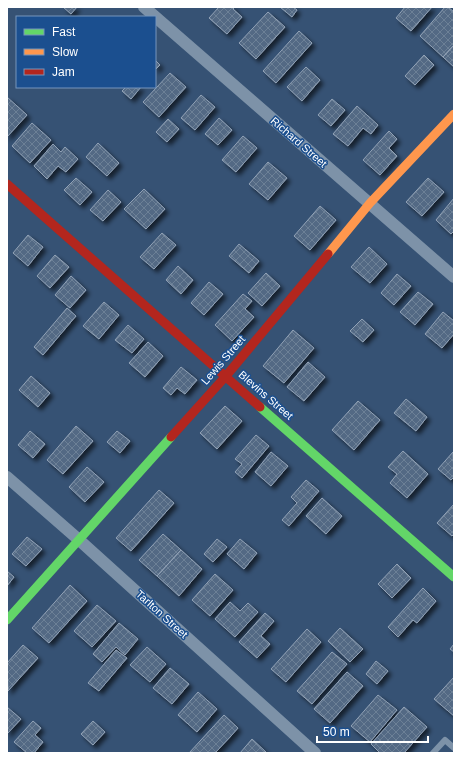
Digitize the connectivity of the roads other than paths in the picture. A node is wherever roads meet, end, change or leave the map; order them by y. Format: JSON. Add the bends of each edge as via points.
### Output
{"nodes":[{"id":1,"x":144,"y":7,"type":"edge"},
{"id":2,"x":154,"y":16,"type":"edge"},
{"id":3,"x":156,"y":17,"type":"edge"},
{"id":4,"x":454,"y":114,"type":"edge"},
{"id":5,"x":7,"y":184,"type":"edge"},
{"id":6,"x":370,"y":203,"type":"junction"},
{"id":7,"x":454,"y":277,"type":"edge"},
{"id":8,"x":226,"y":376,"type":"junction"},
{"id":9,"x":7,"y":477,"type":"edge"},
{"id":10,"x":78,"y":539,"type":"junction"},
{"id":11,"x":454,"y":578,"type":"edge"},
{"id":12,"x":7,"y":620,"type":"edge"},
{"id":13,"x":454,"y":748,"type":"edge"},
{"id":14,"x":315,"y":753,"type":"edge"},
{"id":15,"x":433,"y":753,"type":"edge"}],
"edges":[{"from":1,"to":2,"type":"street","name":"Richard Street"},
{"from":3,"to":6,"type":"street","name":"Richard Street"},
{"from":4,"to":6,"type":"street","name":"Lewis Street"},
{"from":5,"to":8,"type":"street","name":"Blevins Street"},
{"from":6,"to":7,"type":"street","name":"Richard Street"},
{"from":6,"to":8,"type":"street","name":"Lewis Street"},
{"from":8,"to":10,"type":"street","name":"Lewis Street"},
{"from":8,"to":11,"type":"street","name":"Blevins Street"},
{"from":9,"to":10,"type":"street","name":"Tarlton Street"},
{"from":10,"to":12,"type":"street","name":"Lewis Street"},
{"from":10,"to":14,"type":"street","name":"Tarlton Street"},
{"from":13,"to":15,"type":"lane","via":[[446,740]]}]}
